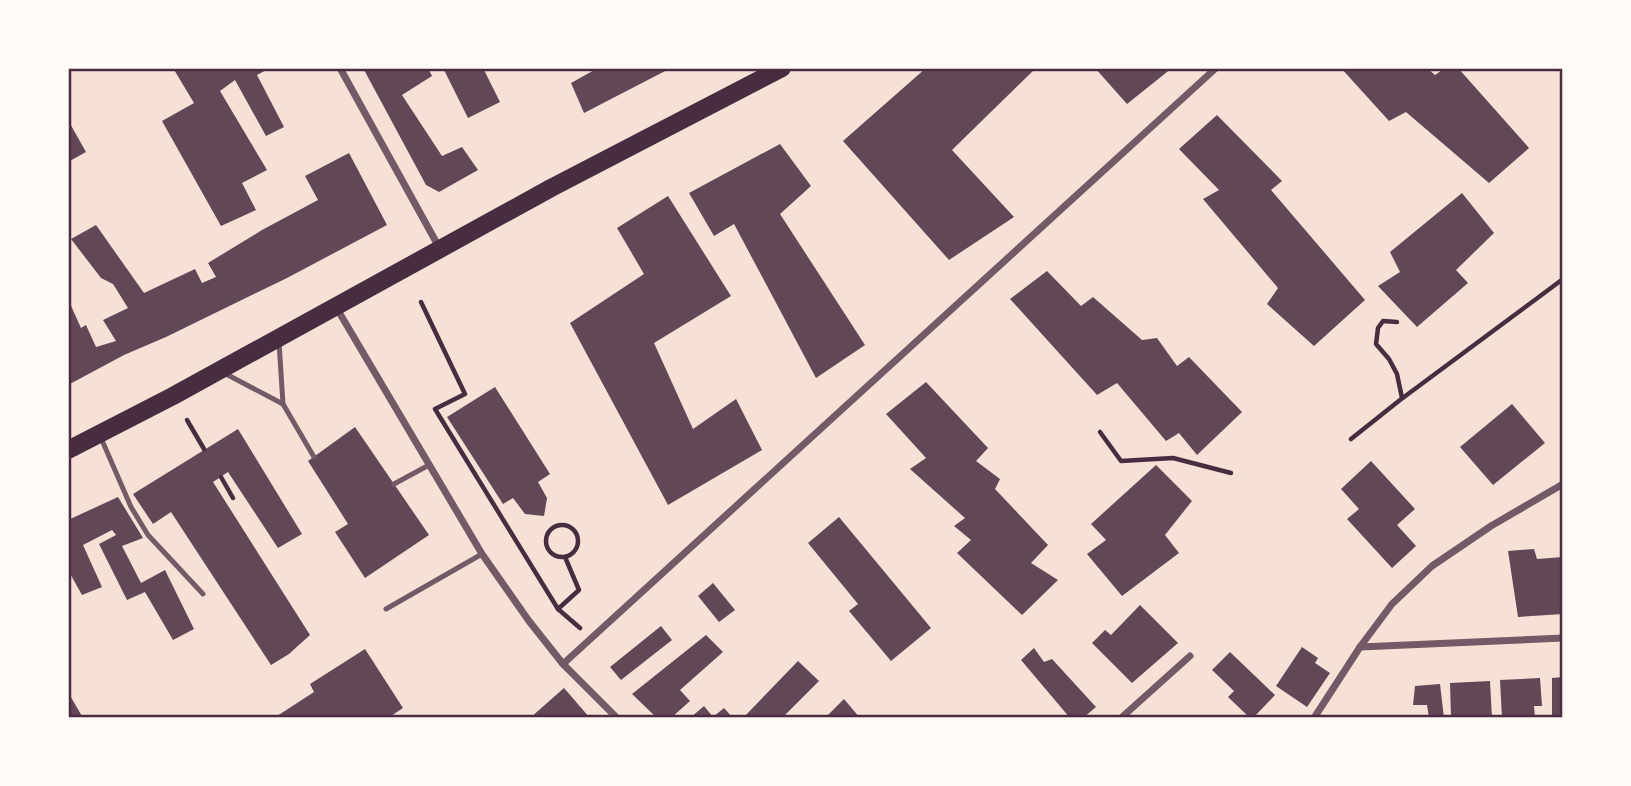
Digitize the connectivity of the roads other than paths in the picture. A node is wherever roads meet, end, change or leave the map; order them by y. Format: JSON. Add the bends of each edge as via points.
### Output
{"nodes":[{"id":1,"x":340,"y":68,"type":"edge"},
{"id":2,"x":782,"y":68,"type":"edge"},
{"id":3,"x":1216,"y":68,"type":"edge"},
{"id":4,"x":441,"y":250,"type":"junction"},
{"id":5,"x":336,"y":307,"type":"junction"},
{"id":6,"x":279,"y":338,"type":"junction"},
{"id":7,"x":219,"y":371,"type":"junction"},
{"id":8,"x":283,"y":404,"type":"junction"},
{"id":9,"x":100,"y":435,"type":"junction"},
{"id":10,"x":68,"y":450,"type":"edge"},
{"id":11,"x":314,"y":457,"type":"dead end"},
{"id":12,"x":429,"y":465,"type":"junction"},
{"id":13,"x":394,"y":484,"type":"dead end"},
{"id":14,"x":1563,"y":484,"type":"edge"},
{"id":15,"x":482,"y":554,"type":"junction"},
{"id":16,"x":203,"y":594,"type":"dead end"},
{"id":17,"x":386,"y":609,"type":"dead end"},
{"id":18,"x":1563,"y":638,"type":"edge"},
{"id":19,"x":1360,"y":647,"type":"junction"},
{"id":20,"x":1190,"y":656,"type":"dead end"},
{"id":21,"x":563,"y":664,"type":"junction"},
{"id":22,"x":617,"y":718,"type":"edge"},
{"id":23,"x":1121,"y":718,"type":"edge"},
{"id":24,"x":1314,"y":718,"type":"edge"}],
"edges":[{"from":1,"to":4,"type":"street"},
{"from":2,"to":4,"type":"main road"},
{"from":3,"to":21,"type":"street"},
{"from":4,"to":5,"type":"main road"},
{"from":5,"to":6,"type":"main road"},
{"from":5,"to":12,"type":"street"},
{"from":6,"to":7,"type":"main road"},
{"from":6,"to":8,"type":"lane"},
{"from":7,"to":8,"type":"lane"},
{"from":7,"to":9,"type":"main road"},
{"from":8,"to":11,"type":"lane"},
{"from":9,"to":10,"type":"main road"},
{"from":9,"to":16,"type":"lane","via":[[148,535]]},
{"from":12,"to":13,"type":"lane"},
{"from":12,"to":15,"type":"street"},
{"from":14,"to":19,"type":"street","via":[[1432,566],[1392,604]]},
{"from":15,"to":17,"type":"lane"},
{"from":15,"to":21,"type":"street"},
{"from":18,"to":19,"type":"street"},
{"from":19,"to":24,"type":"street"},
{"from":20,"to":23,"type":"street"},
{"from":21,"to":22,"type":"street"}]}
